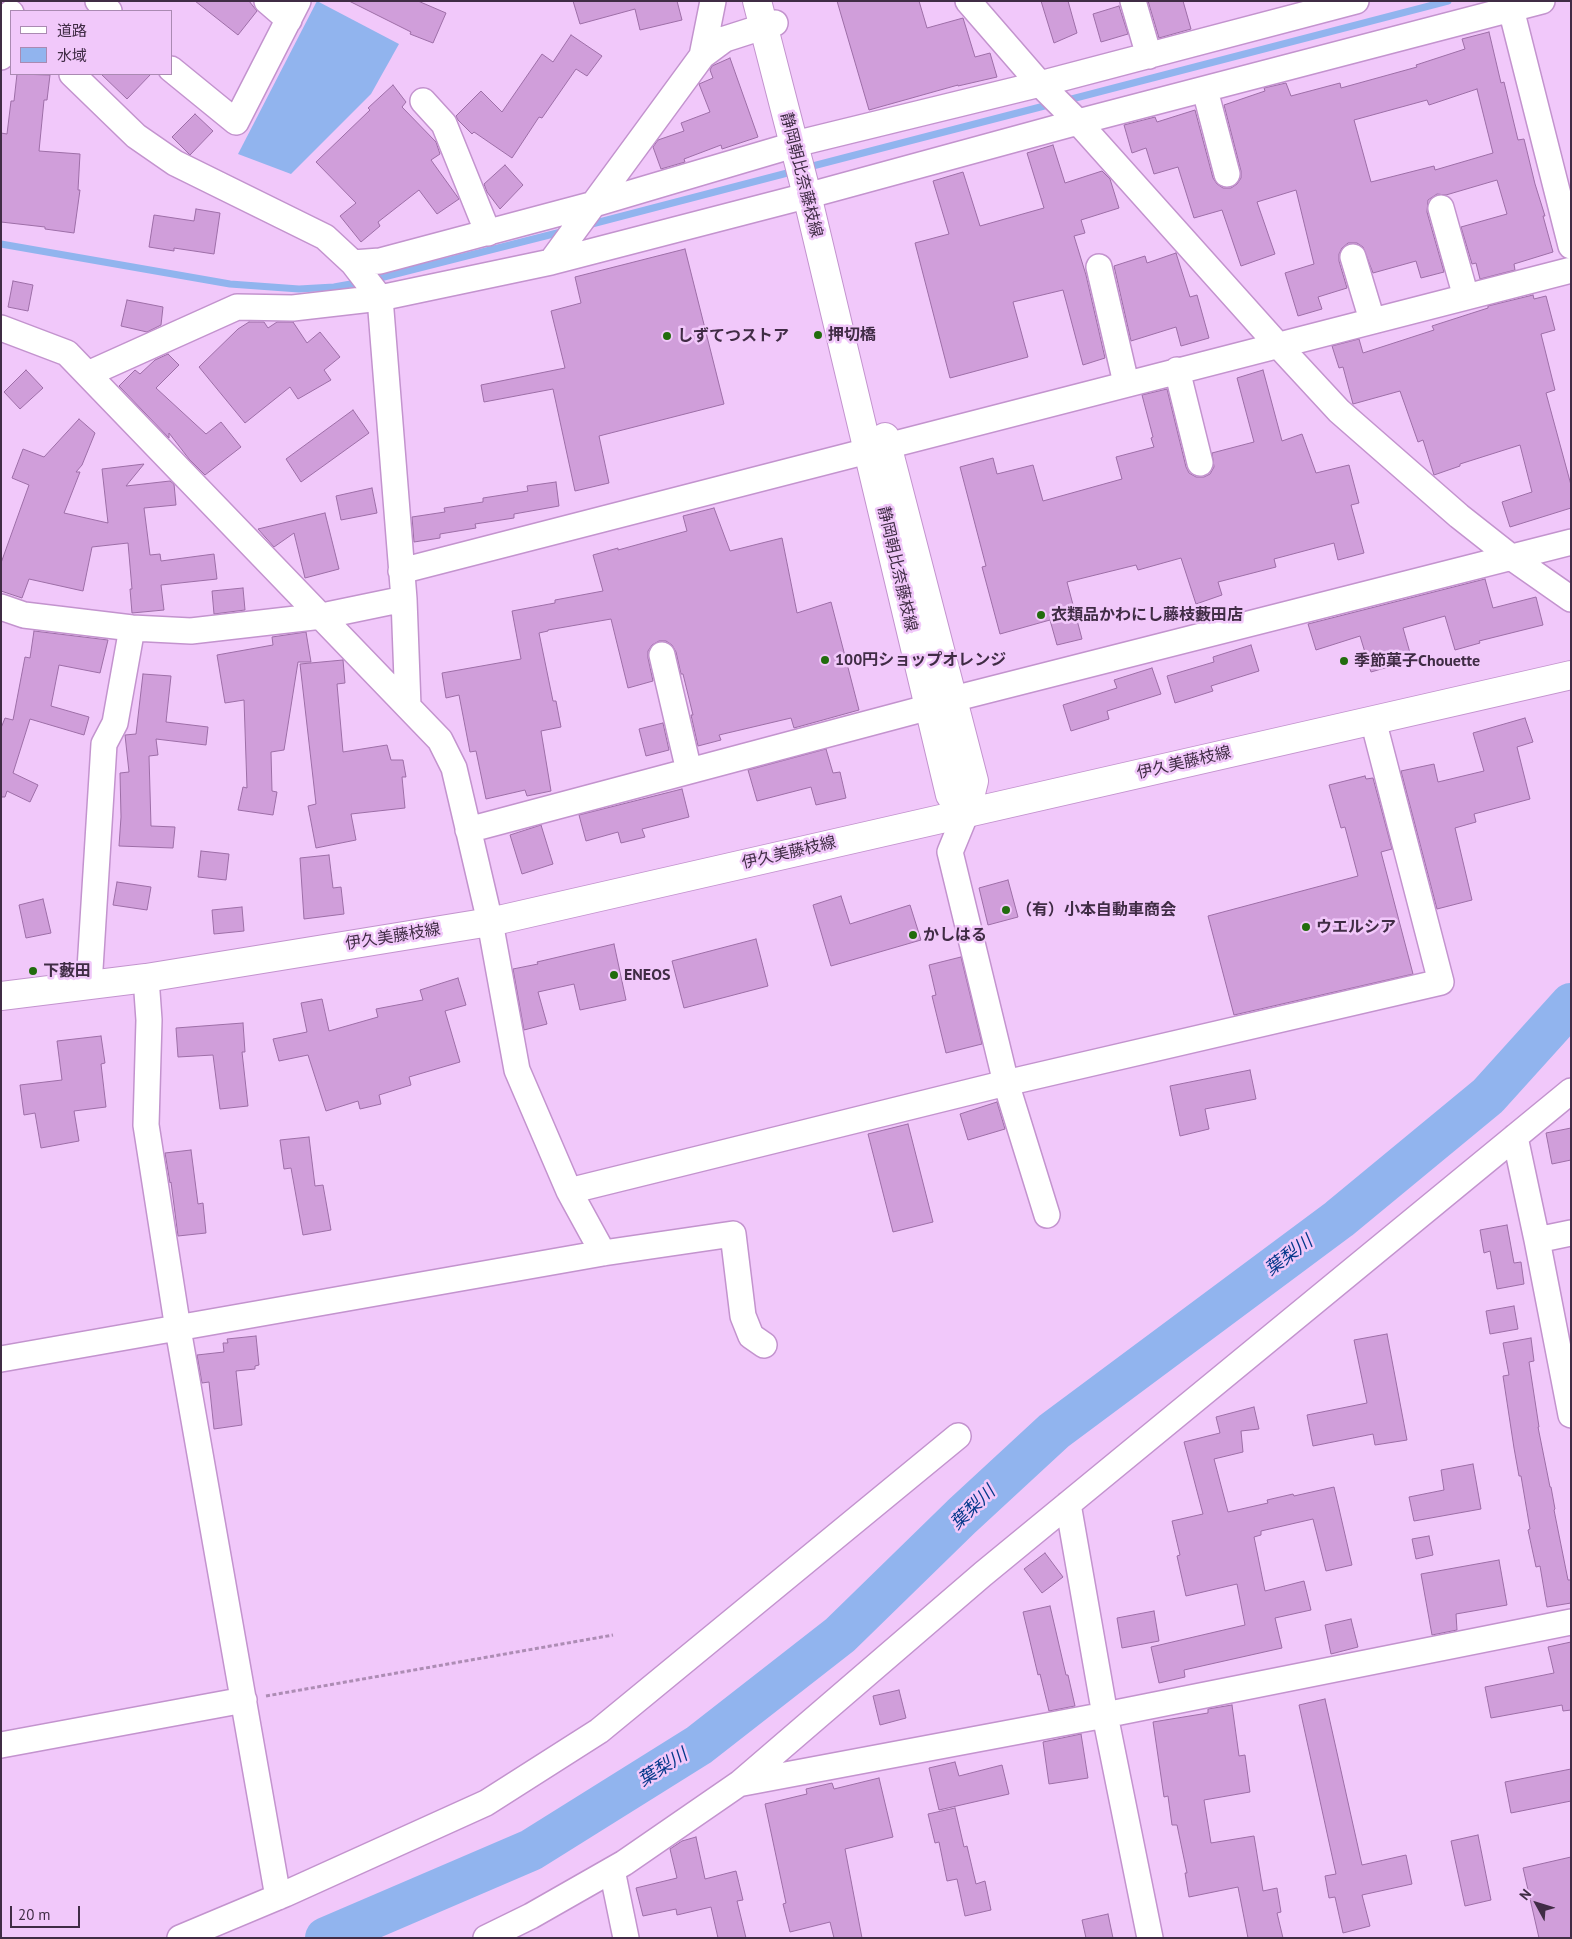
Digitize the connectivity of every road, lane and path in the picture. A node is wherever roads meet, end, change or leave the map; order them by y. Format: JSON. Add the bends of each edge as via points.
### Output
{"nodes":[{"id":1,"x":98,"y":1,"type":"edge"},
{"id":2,"x":268,"y":1,"type":"edge"},
{"id":3,"x":713,"y":1,"type":"edge"},
{"id":4,"x":968,"y":1,"type":"edge"},
{"id":5,"x":1132,"y":1,"type":"edge"},
{"id":6,"x":1356,"y":1,"type":"edge"},
{"id":7,"x":1542,"y":1,"type":"edge"},
{"id":8,"x":1,"y":3,"type":"edge"},
{"id":9,"x":1510,"y":5,"type":"edge"},
{"id":10,"x":108,"y":10,"type":"edge"},
{"id":11,"x":294,"y":10,"type":"edge"},
{"id":12,"x":10,"y":12,"type":"edge"},
{"id":13,"x":766,"y":13,"type":"edge"},
{"id":14,"x":10,"y":17,"type":"edge"},
{"id":15,"x":702,"y":56,"type":"junction"},
{"id":16,"x":1149,"y":56,"type":"junction"},
{"id":17,"x":1,"y":57,"type":"edge"},
{"id":18,"x":172,"y":70,"type":"edge"},
{"id":19,"x":73,"y":75,"type":"edge"},
{"id":20,"x":1040,"y":84,"type":"junction"},
{"id":21,"x":1205,"y":90,"type":"junction"},
{"id":22,"x":422,"y":101,"type":"dead end"},
{"id":23,"x":1078,"y":122,"type":"junction"},
{"id":24,"x":801,"y":143,"type":"junction"},
{"id":25,"x":1227,"y":174,"type":"dead end"},
{"id":26,"x":814,"y":194,"type":"junction"},
{"id":27,"x":594,"y":204,"type":"junction"},
{"id":28,"x":1442,"y":208,"type":"dead end"},
{"id":29,"x":488,"y":233,"type":"junction"},
{"id":30,"x":1571,"y":246,"type":"edge"},
{"id":31,"x":1353,"y":257,"type":"dead end"},
{"id":32,"x":552,"y":262,"type":"junction"},
{"id":33,"x":353,"y":263,"type":"junction"},
{"id":34,"x":1100,"y":267,"type":"dead end"},
{"id":35,"x":1571,"y":270,"type":"edge"},
{"id":36,"x":1466,"y":297,"type":"junction"},
{"id":37,"x":380,"y":298,"type":"junction"},
{"id":38,"x":1372,"y":320,"type":"junction"},
{"id":39,"x":1,"y":328,"type":"edge"},
{"id":40,"x":1277,"y":344,"type":"junction"},
{"id":41,"x":1177,"y":370,"type":"junction"},
{"id":42,"x":88,"y":374,"type":"junction"},
{"id":43,"x":1126,"y":384,"type":"junction"},
{"id":44,"x":878,"y":448,"type":"junction"},
{"id":45,"x":1200,"y":463,"type":"dead end"},
{"id":46,"x":1571,"y":542,"type":"edge"},
{"id":47,"x":1511,"y":557,"type":"junction"},
{"id":48,"x":401,"y":571,"type":"junction"},
{"id":49,"x":404,"y":599,"type":"junction"},
{"id":50,"x":1571,"y":599,"type":"edge"},
{"id":51,"x":1,"y":607,"type":"edge"},
{"id":52,"x":322,"y":616,"type":"junction"},
{"id":53,"x":132,"y":628,"type":"junction"},
{"id":54,"x":662,"y":654,"type":"dead end"},
{"id":55,"x":1571,"y":675,"type":"edge"},
{"id":56,"x":941,"y":703,"type":"junction"},
{"id":57,"x":408,"y":706,"type":"junction"},
{"id":58,"x":1372,"y":720,"type":"junction"},
{"id":59,"x":689,"y":771,"type":"junction"},
{"id":60,"x":966,"y":813,"type":"junction"},
{"id":61,"x":468,"y":830,"type":"junction"},
{"id":62,"x":490,"y":922,"type":"junction"},
{"id":63,"x":146,"y":978,"type":"junction"},
{"id":64,"x":89,"y":985,"type":"junction"},
{"id":65,"x":1,"y":996,"type":"edge"},
{"id":66,"x":1006,"y":1083,"type":"junction"},
{"id":67,"x":1571,"y":1090,"type":"edge"},
{"id":68,"x":1515,"y":1137,"type":"junction"},
{"id":69,"x":569,"y":1191,"type":"junction"},
{"id":70,"x":1046,"y":1215,"type":"dead end"},
{"id":71,"x":1571,"y":1233,"type":"edge"},
{"id":72,"x":1537,"y":1240,"type":"junction"},
{"id":73,"x":603,"y":1253,"type":"junction"},
{"id":74,"x":178,"y":1329,"type":"junction"},
{"id":75,"x":764,"y":1345,"type":"dead end"},
{"id":76,"x":1,"y":1360,"type":"edge"},
{"id":77,"x":1571,"y":1415,"type":"edge"},
{"id":78,"x":958,"y":1436,"type":"dead end"},
{"id":79,"x":1068,"y":1504,"type":"junction"},
{"id":80,"x":1571,"y":1622,"type":"edge"},
{"id":81,"x":613,"y":1636,"type":"dead end"},
{"id":82,"x":244,"y":1700,"type":"junction"},
{"id":83,"x":1105,"y":1715,"type":"junction"},
{"id":84,"x":1,"y":1745,"type":"edge"},
{"id":85,"x":740,"y":1783,"type":"junction"},
{"id":86,"x":612,"y":1870,"type":"junction"},
{"id":87,"x":278,"y":1897,"type":"junction"},
{"id":88,"x":180,"y":1938,"type":"edge"},
{"id":89,"x":486,"y":1938,"type":"edge"},
{"id":90,"x":626,"y":1938,"type":"edge"},
{"id":91,"x":1150,"y":1938,"type":"edge"}],
"edges":[{"from":1,"to":10,"type":"street"},
{"from":2,"to":11,"type":"street"},
{"from":3,"to":15,"type":"street"},
{"from":4,"to":20,"type":"street"},
{"from":5,"to":16,"type":"street"},
{"from":6,"to":16,"type":"street"},
{"from":7,"to":9,"type":"street"},
{"from":8,"to":12,"type":"street"},
{"from":9,"to":21,"type":"street"},
{"from":9,"to":30,"type":"street"},
{"from":11,"to":18,"type":"street","via":[[236,122]]},
{"from":13,"to":15,"type":"street"},
{"from":13,"to":24,"type":"main road","name":"静岡朝比奈藤枝線"},
{"from":14,"to":17,"type":"street"},
{"from":15,"to":27,"type":"street"},
{"from":16,"to":20,"type":"street"},
{"from":19,"to":33,"type":"street","via":[[136,136],[175,163],[326,237]]},
{"from":20,"to":23,"type":"street"},
{"from":20,"to":24,"type":"street"},
{"from":21,"to":23,"type":"street"},
{"from":21,"to":25,"type":"street"},
{"from":22,"to":29,"type":"street","via":[[444,124]]},
{"from":23,"to":26,"type":"street"},
{"from":23,"to":40,"type":"street"},
{"from":24,"to":26,"type":"main road","name":"静岡朝比奈藤枝線"},
{"from":24,"to":27,"type":"street"},
{"from":26,"to":32,"type":"street"},
{"from":26,"to":44,"type":"main road","name":"静岡朝比奈藤枝線"},
{"from":27,"to":29,"type":"street"},
{"from":27,"to":32,"type":"street"},
{"from":28,"to":36,"type":"street"},
{"from":29,"to":33,"type":"street","via":[[380,261]]},
{"from":31,"to":38,"type":"street"},
{"from":32,"to":37,"type":"street"},
{"from":33,"to":37,"type":"street"},
{"from":34,"to":43,"type":"street"},
{"from":35,"to":36,"type":"street"},
{"from":36,"to":38,"type":"street"},
{"from":37,"to":42,"type":"street","via":[[293,308],[237,307]]},
{"from":37,"to":48,"type":"street"},
{"from":38,"to":40,"type":"street"},
{"from":39,"to":42,"type":"street","via":[[67,353]]},
{"from":40,"to":41,"type":"street"},
{"from":40,"to":47,"type":"street","via":[[1339,411]]},
{"from":41,"to":43,"type":"street"},
{"from":41,"to":45,"type":"street"},
{"from":42,"to":52,"type":"street"},
{"from":43,"to":44,"type":"street"},
{"from":44,"to":48,"type":"street"},
{"from":44,"to":56,"type":"main road","name":"静岡朝比奈藤枝線"},
{"from":46,"to":47,"type":"street"},
{"from":47,"to":50,"type":"street"},
{"from":47,"to":56,"type":"street"},
{"from":48,"to":49,"type":"street"},
{"from":49,"to":52,"type":"street"},
{"from":49,"to":57,"type":"street"},
{"from":51,"to":53,"type":"street","via":[[24,615]]},
{"from":52,"to":53,"type":"street","via":[[191,631]]},
{"from":52,"to":57,"type":"street"},
{"from":53,"to":64,"type":"street","via":[[114,723],[104,744]]},
{"from":54,"to":59,"type":"street"},
{"from":55,"to":58,"type":"main road","name":"伊久美藤枝線"},
{"from":56,"to":59,"type":"street"},
{"from":56,"to":60,"type":"main road","name":"静岡朝比奈藤枝線","via":[[950,795]]},
{"from":57,"to":61,"type":"street","via":[[440,740],[454,768]]},
{"from":58,"to":60,"type":"main road","name":"伊久美藤枝線"},
{"from":58,"to":66,"type":"street","via":[[1442,982]]},
{"from":59,"to":61,"type":"street"},
{"from":60,"to":62,"type":"main road","name":"伊久美藤枝線"},
{"from":60,"to":66,"type":"street","via":[[950,852]]},
{"from":61,"to":62,"type":"street"},
{"from":62,"to":63,"type":"main road","name":"伊久美藤枝線"},
{"from":62,"to":69,"type":"street","via":[[517,1070]]},
{"from":63,"to":64,"type":"main road","name":"伊久美藤枝線"},
{"from":63,"to":74,"type":"street","via":[[149,1020],[146,1125]]},
{"from":64,"to":65,"type":"main road","name":"伊久美藤枝線"},
{"from":66,"to":69,"type":"street"},
{"from":66,"to":70,"type":"street"},
{"from":67,"to":68,"type":"street"},
{"from":68,"to":72,"type":"street"},
{"from":68,"to":79,"type":"street"},
{"from":69,"to":73,"type":"street"},
{"from":71,"to":72,"type":"street"},
{"from":72,"to":77,"type":"street"},
{"from":73,"to":74,"type":"street"},
{"from":73,"to":75,"type":"street","via":[[733,1234],[742,1316],[751,1336]]},
{"from":74,"to":76,"type":"street"},
{"from":74,"to":82,"type":"street"},
{"from":78,"to":87,"type":"street","via":[[598,1731],[486,1803]]},
{"from":79,"to":83,"type":"street"},
{"from":79,"to":85,"type":"street"},
{"from":80,"to":83,"type":"street"},
{"from":81,"to":82,"type":"path"},
{"from":82,"to":84,"type":"street"},
{"from":82,"to":87,"type":"street"},
{"from":83,"to":85,"type":"street"},
{"from":83,"to":91,"type":"street"},
{"from":85,"to":86,"type":"street"},
{"from":86,"to":89,"type":"street"},
{"from":86,"to":90,"type":"street"},
{"from":87,"to":88,"type":"street"}]}
